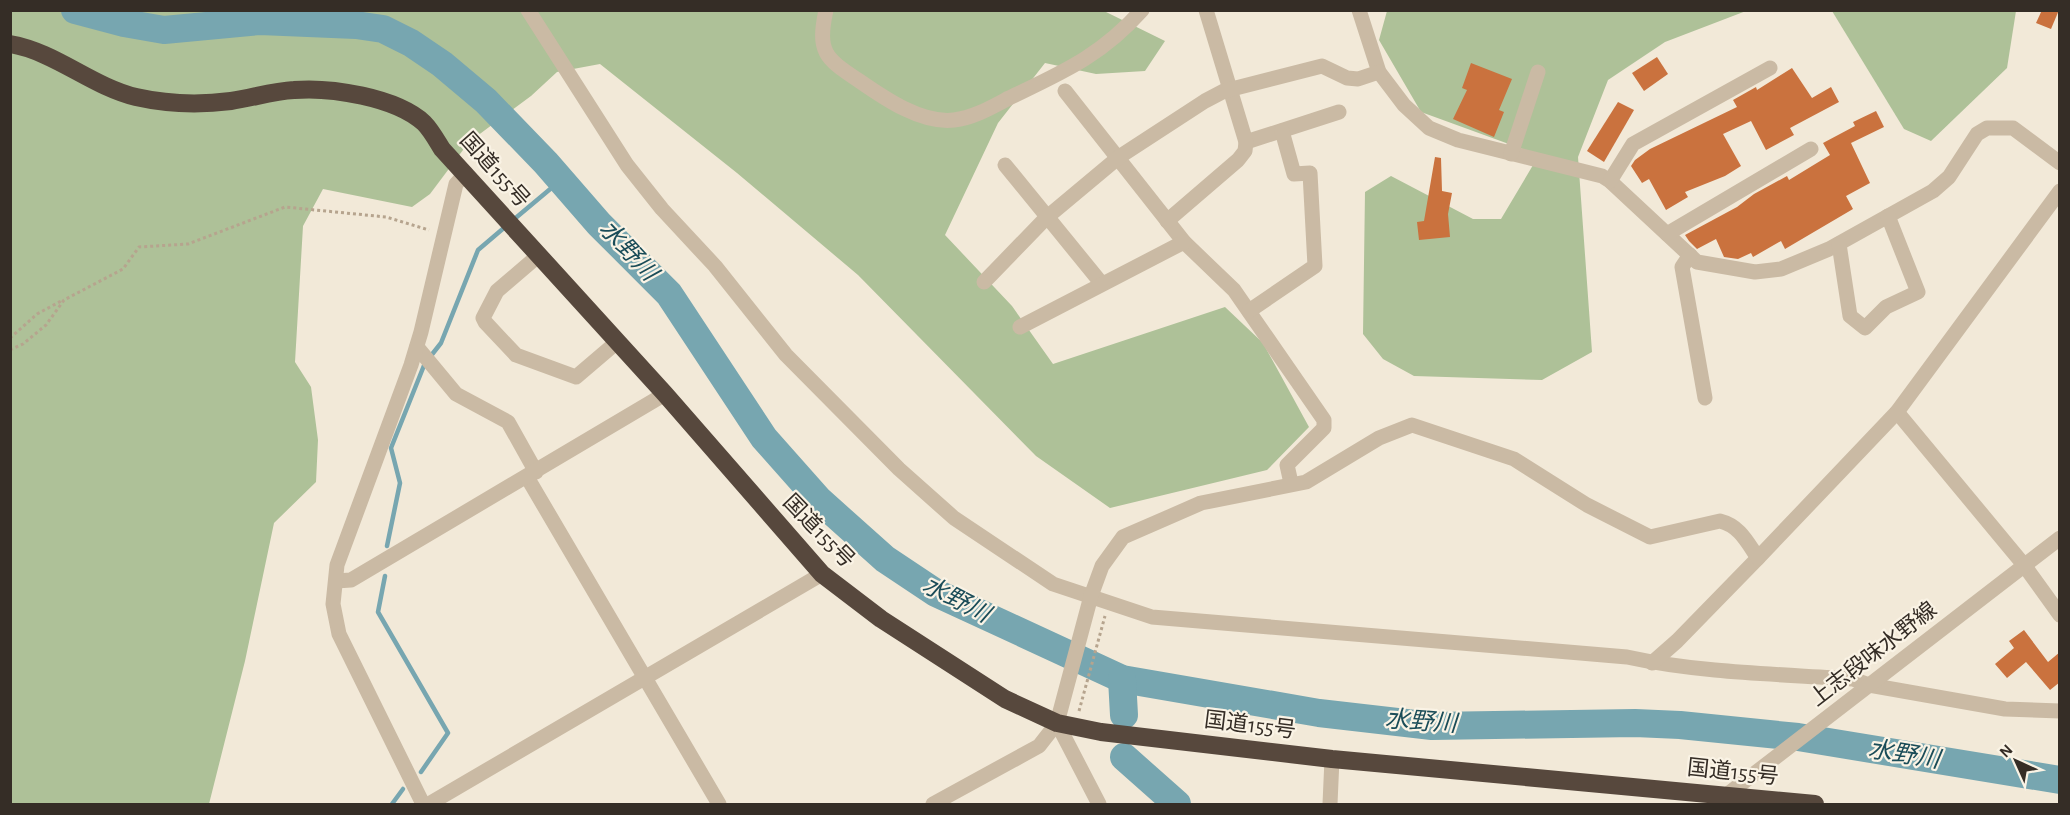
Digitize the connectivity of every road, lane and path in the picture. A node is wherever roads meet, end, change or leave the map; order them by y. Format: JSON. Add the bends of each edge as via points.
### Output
{"nodes":[{"id":1,"x":528,"y":10,"type":"edge"},
{"id":2,"x":826,"y":10,"type":"edge"},
{"id":3,"x":1142,"y":10,"type":"edge"},
{"id":4,"x":1206,"y":10,"type":"edge"},
{"id":5,"x":1359,"y":10,"type":"edge"},
{"id":6,"x":10,"y":44,"type":"edge"},
{"id":7,"x":1770,"y":68,"type":"dead end"},
{"id":8,"x":1379,"y":72,"type":"junction"},
{"id":9,"x":1538,"y":72,"type":"dead end"},
{"id":10,"x":1230,"y":89,"type":"junction"},
{"id":11,"x":1065,"y":92,"type":"dead end"},
{"id":12,"x":1339,"y":112,"type":"dead end"},
{"id":13,"x":1281,"y":131,"type":"junction"},
{"id":14,"x":1246,"y":142,"type":"junction"},
{"id":15,"x":1811,"y":148,"type":"dead end"},
{"id":16,"x":1511,"y":154,"type":"junction"},
{"id":17,"x":1119,"y":157,"type":"junction"},
{"id":18,"x":2060,"y":163,"type":"edge"},
{"id":19,"x":1005,"y":165,"type":"dead end"},
{"id":20,"x":466,"y":173,"type":"junction"},
{"id":21,"x":1611,"y":181,"type":"junction"},
{"id":22,"x":2060,"y":191,"type":"edge"},
{"id":23,"x":1888,"y":216,"type":"junction"},
{"id":24,"x":1047,"y":217,"type":"junction"},
{"id":25,"x":1167,"y":221,"type":"junction"},
{"id":26,"x":445,"y":233,"type":"junction"},
{"id":27,"x":1667,"y":234,"type":"junction"},
{"id":28,"x":1184,"y":242,"type":"junction"},
{"id":29,"x":1839,"y":244,"type":"junction"},
{"id":30,"x":539,"y":255,"type":"junction"},
{"id":31,"x":1690,"y":255,"type":"junction"},
{"id":32,"x":984,"y":282,"type":"dead end"},
{"id":33,"x":1102,"y":284,"type":"junction"},
{"id":34,"x":67,"y":298,"type":"dead end"},
{"id":35,"x":1249,"y":311,"type":"junction"},
{"id":36,"x":1020,"y":327,"type":"dead end"},
{"id":37,"x":10,"y":338,"type":"edge"},
{"id":38,"x":617,"y":342,"type":"junction"},
{"id":39,"x":417,"y":347,"type":"junction"},
{"id":40,"x":10,"y":350,"type":"edge"},
{"id":41,"x":665,"y":394,"type":"junction"},
{"id":42,"x":1705,"y":398,"type":"dead end"},
{"id":43,"x":1897,"y":412,"type":"junction"},
{"id":44,"x":531,"y":475,"type":"junction"},
{"id":45,"x":1291,"y":483,"type":"junction"},
{"id":46,"x":2060,"y":538,"type":"edge"},
{"id":47,"x":1758,"y":558,"type":"junction"},
{"id":48,"x":2024,"y":565,"type":"junction"},
{"id":49,"x":822,"y":574,"type":"junction"},
{"id":50,"x":336,"y":581,"type":"junction"},
{"id":51,"x":1091,"y":596,"type":"junction"},
{"id":52,"x":1105,"y":612,"type":"dead end"},
{"id":53,"x":2060,"y":615,"type":"edge"},
{"id":54,"x":1652,"y":663,"type":"junction"},
{"id":55,"x":645,"y":680,"type":"junction"},
{"id":56,"x":1869,"y":685,"type":"junction"},
{"id":57,"x":2060,"y":711,"type":"edge"},
{"id":58,"x":1078,"y":712,"type":"dead end"},
{"id":59,"x":1060,"y":715,"type":"junction"},
{"id":60,"x":1332,"y":759,"type":"junction"},
{"id":61,"x":1720,"y":800,"type":"edge"},
{"id":62,"x":423,"y":804,"type":"edge"},
{"id":63,"x":429,"y":804,"type":"edge"},
{"id":64,"x":719,"y":804,"type":"edge"},
{"id":65,"x":933,"y":804,"type":"edge"},
{"id":66,"x":1099,"y":804,"type":"edge"},
{"id":67,"x":1330,"y":804,"type":"edge"},
{"id":68,"x":1815,"y":804,"type":"edge"}],
"edges":[{"from":1,"to":51,"type":"street","via":[[627,165],[715,266],[786,356],[954,518],[1053,584]]},
{"from":2,"to":3,"type":"street","via":[[820,36],[832,62],[888,100],[930,118],[953,120],[984,110],[1090,58],[1114,40]]},
{"from":4,"to":10,"type":"street"},
{"from":5,"to":8,"type":"street"},
{"from":6,"to":20,"type":"highway","name":"国道155号","via":[[56,60],[99,84],[134,97],[171,104],[230,101],[293,90],[357,94],[424,122],[442,149]]},
{"from":7,"to":21,"type":"street","via":[[1633,144]]},
{"from":8,"to":10,"type":"street","via":[[1358,79],[1347,78],[1322,66]]},
{"from":8,"to":16,"type":"street","via":[[1404,105],[1429,128]]},
{"from":9,"to":16,"type":"street"},
{"from":10,"to":14,"type":"street"},
{"from":10,"to":17,"type":"street","via":[[1205,100]]},
{"from":11,"to":17,"type":"street"},
{"from":12,"to":13,"type":"street"},
{"from":13,"to":14,"type":"street"},
{"from":13,"to":35,"type":"street","via":[[1294,174],[1310,173],[1315,266]]},
{"from":14,"to":25,"type":"street","via":[[1238,160]]},
{"from":15,"to":27,"type":"street"},
{"from":16,"to":21,"type":"street"},
{"from":17,"to":24,"type":"street"},
{"from":17,"to":25,"type":"street"},
{"from":18,"to":23,"type":"street","via":[[2013,128],[1987,128],[1977,134],[1948,177],[1933,191]]},
{"from":19,"to":24,"type":"street"},
{"from":20,"to":26,"type":"street","via":[[456,184]]},
{"from":20,"to":30,"type":"highway","name":"国道155号"},
{"from":21,"to":27,"type":"street"},
{"from":22,"to":43,"type":"street"},
{"from":23,"to":29,"type":"street"},
{"from":23,"to":29,"type":"street","via":[[1918,292],[1886,307],[1865,328],[1850,316]]},
{"from":24,"to":32,"type":"street"},
{"from":24,"to":33,"type":"street"},
{"from":25,"to":28,"type":"street"},
{"from":26,"to":39,"type":"street"},
{"from":26,"to":40,"type":"path","via":[[386,217],[285,207],[188,244],[139,247],[123,269],[64,300],[46,325]]},
{"from":27,"to":31,"type":"street"},
{"from":28,"to":33,"type":"street"},
{"from":28,"to":35,"type":"street","via":[[1227,281]]},
{"from":29,"to":31,"type":"street","via":[[1781,269],[1755,272],[1697,262]]},
{"from":30,"to":38,"type":"highway","name":"国道155号"},
{"from":30,"to":38,"type":"street","via":[[498,291],[483,318],[485,322],[516,355],[576,377]]},
{"from":31,"to":42,"type":"street","via":[[1682,267]]},
{"from":33,"to":36,"type":"street"},
{"from":34,"to":37,"type":"path","via":[[37,314]]},
{"from":35,"to":45,"type":"street","via":[[1324,420],[1324,428],[1287,465]]},
{"from":38,"to":41,"type":"highway","name":"国道155号"},
{"from":39,"to":44,"type":"street","via":[[456,394],[508,422]]},
{"from":39,"to":50,"type":"street","via":[[337,565]]},
{"from":41,"to":44,"type":"street"},
{"from":41,"to":49,"type":"highway","name":"国道155号"},
{"from":43,"to":47,"type":"street"},
{"from":43,"to":48,"type":"street"},
{"from":44,"to":50,"type":"street","via":[[351,579]]},
{"from":44,"to":55,"type":"street"},
{"from":45,"to":47,"type":"street","via":[[1306,482],[1379,438],[1412,425],[1514,459],[1587,505],[1650,537],[1720,521],[1729,523],[1737,527]]},
{"from":45,"to":51,"type":"street","via":[[1201,503],[1123,537],[1102,566]]},
{"from":46,"to":48,"type":"street","name":"上志段味水野線"},
{"from":47,"to":54,"type":"street"},
{"from":48,"to":53,"type":"street"},
{"from":48,"to":56,"type":"street","name":"上志段味水野線"},
{"from":49,"to":55,"type":"street"},
{"from":49,"to":59,"type":"highway","name":"国道155号","via":[[881,619],[1005,699]]},
{"from":50,"to":62,"type":"street","via":[[333,604],[339,633]]},
{"from":51,"to":54,"type":"street","via":[[1152,617],[1443,640],[1627,657]]},
{"from":51,"to":59,"type":"street"},
{"from":52,"to":58,"type":"path"},
{"from":54,"to":56,"type":"street","via":[[1852,679]]},
{"from":55,"to":63,"type":"street"},
{"from":55,"to":64,"type":"street"},
{"from":56,"to":57,"type":"street","via":[[2005,710]]},
{"from":56,"to":61,"type":"street","name":"上志段味水野線"},
{"from":59,"to":60,"type":"highway","name":"国道155号","via":[[1101,732]]},
{"from":59,"to":65,"type":"street","via":[[1039,746]]},
{"from":59,"to":66,"type":"street"},
{"from":60,"to":61,"type":"highway","name":"国道155号"},
{"from":60,"to":67,"type":"street"},
{"from":61,"to":68,"type":"highway","name":"国道155号"}]}
